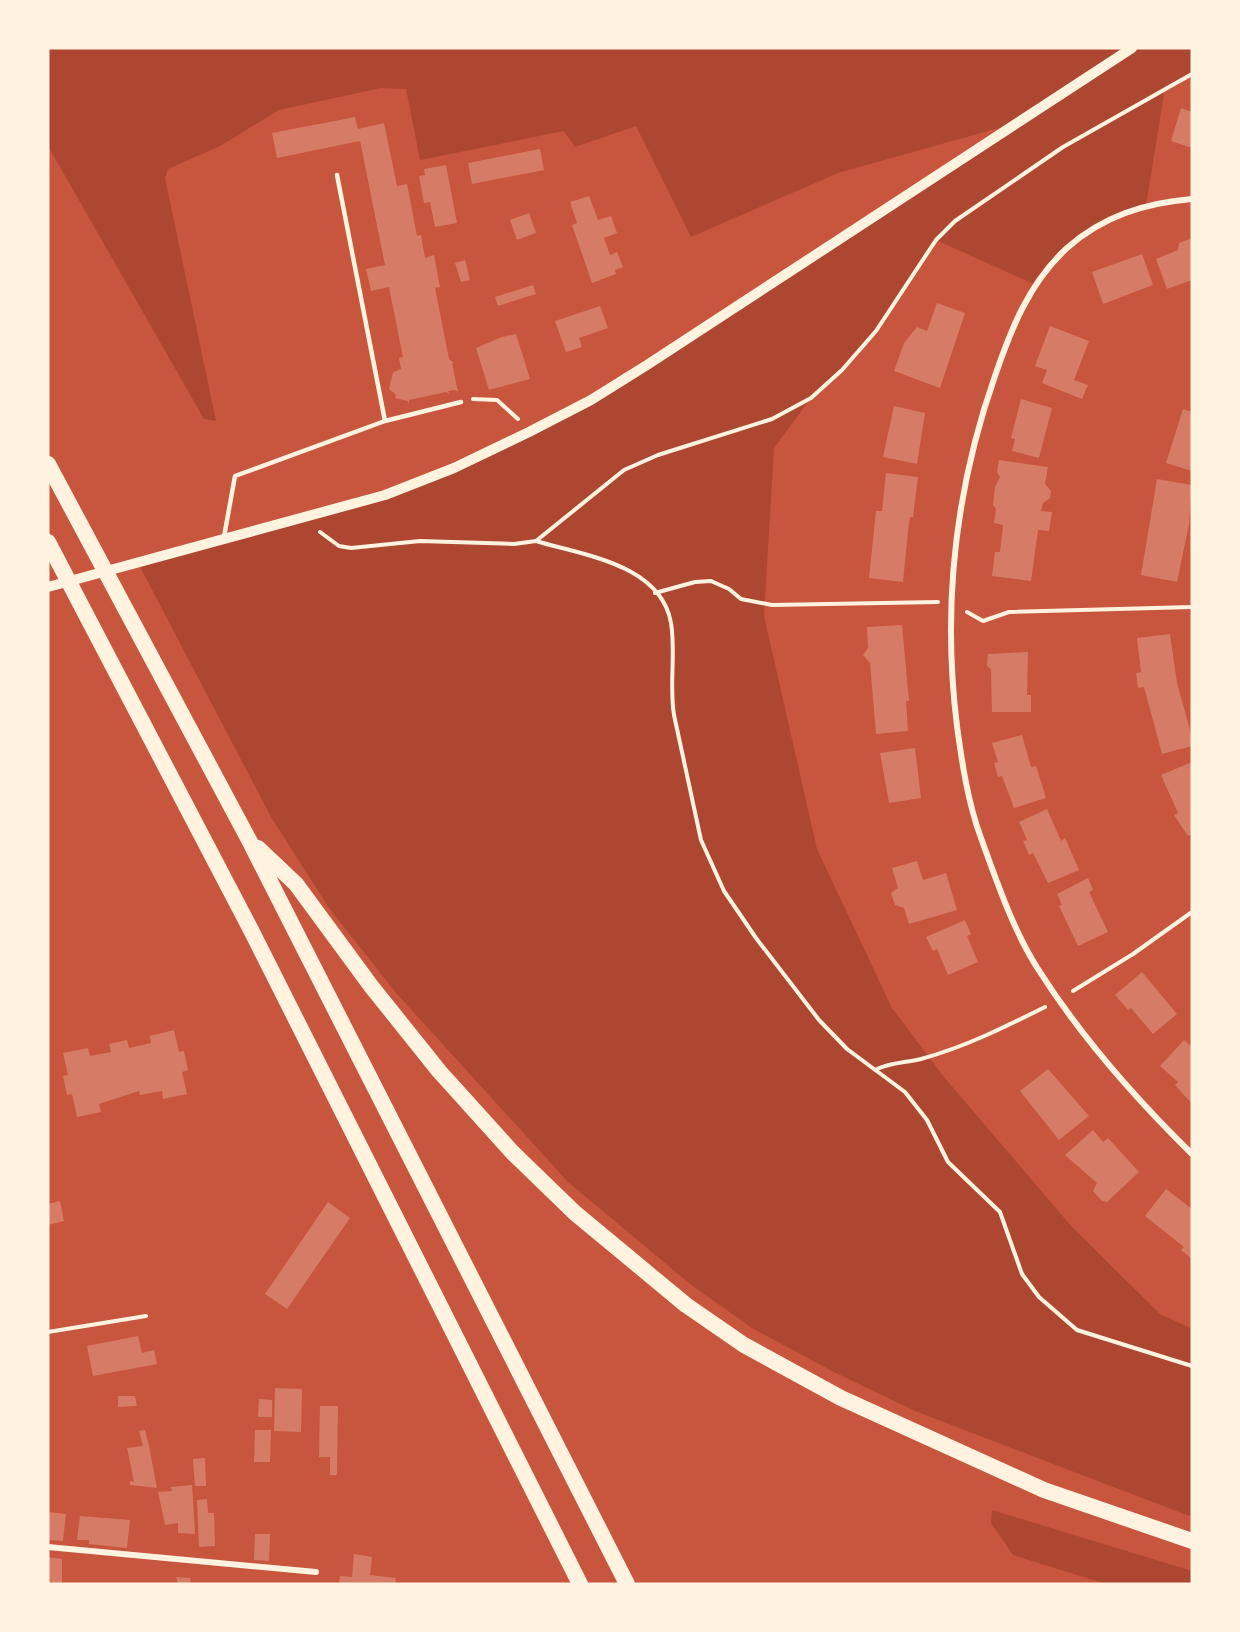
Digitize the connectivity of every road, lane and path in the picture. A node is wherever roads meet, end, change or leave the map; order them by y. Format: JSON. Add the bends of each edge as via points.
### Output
{"nodes":[{"id":1,"x":1132,"y":48,"type":"edge"},
{"id":2,"x":1192,"y":74,"type":"edge"},
{"id":3,"x":337,"y":175,"type":"dead end"},
{"id":4,"x":1192,"y":199,"type":"edge"},
{"id":5,"x":461,"y":402,"type":"joint"},
{"id":6,"x":385,"y":421,"type":"junction"},
{"id":7,"x":529,"y":432,"type":"junction"},
{"id":8,"x":48,"y":464,"type":"edge"},
{"id":9,"x":309,"y":517,"type":"junction"},
{"id":10,"x":223,"y":540,"type":"junction"},
{"id":11,"x":48,"y":542,"type":"edge"},
{"id":12,"x":536,"y":542,"type":"junction"},
{"id":13,"x":48,"y":587,"type":"edge"},
{"id":14,"x":655,"y":593,"type":"junction"},
{"id":15,"x":950,"y":602,"type":"junction"},
{"id":16,"x":1192,"y":607,"type":"edge"},
{"id":17,"x":249,"y":840,"type":"junction"},
{"id":18,"x":1192,"y":912,"type":"edge"},
{"id":19,"x":1060,"y":1000,"type":"junction"},
{"id":20,"x":877,"y":1069,"type":"junction"},
{"id":21,"x":1192,"y":1154,"type":"edge"},
{"id":22,"x":146,"y":1316,"type":"dead end"},
{"id":23,"x":48,"y":1332,"type":"edge"},
{"id":24,"x":1192,"y":1366,"type":"edge"},
{"id":25,"x":1044,"y":1490,"type":"junction"},
{"id":26,"x":1192,"y":1532,"type":"edge"},
{"id":27,"x":1192,"y":1541,"type":"edge"},
{"id":28,"x":48,"y":1547,"type":"edge"},
{"id":29,"x":316,"y":1572,"type":"dead end"},
{"id":30,"x":580,"y":1584,"type":"edge"},
{"id":31,"x":627,"y":1584,"type":"edge"}],
"edges":[{"from":1,"to":7,"type":"street","via":[[647,365]]},
{"from":2,"to":12,"type":"path","via":[[1063,147],[955,221],[915,267],[876,331],[811,398],[772,418],[658,454],[624,470]]},
{"from":3,"to":6,"type":"lane"},
{"from":4,"to":15,"type":"street","via":[[1139,207],[1093,229],[1068,247],[1025,299],[1004,348],[967,466]]},
{"from":5,"to":6,"type":"lane"},
{"from":5,"to":7,"type":"path","via":[[477,398],[497,400]]},
{"from":6,"to":10,"type":"lane","via":[[235,476]]},
{"from":7,"to":9,"type":"street","via":[[434,476]]},
{"from":8,"to":17,"type":"highway"},
{"from":9,"to":10,"type":"street"},
{"from":9,"to":12,"type":"path","via":[[329,540],[351,548],[420,541]]},
{"from":10,"to":13,"type":"street"},
{"from":11,"to":30,"type":"highway","via":[[251,930]]},
{"from":12,"to":14,"type":"path","via":[[616,564],[638,576]]},
{"from":14,"to":15,"type":"path","via":[[695,582],[711,582],[741,599],[772,604]]},
{"from":14,"to":20,"type":"path","via":[[671,624],[674,715],[710,866],[756,938],[819,1020],[847,1048]]},
{"from":15,"to":16,"type":"path","via":[[983,621],[1010,612]]},
{"from":15,"to":19,"type":"street","via":[[952,690],[961,757],[980,834],[1037,968]]},
{"from":17,"to":25,"type":"highway","via":[[296,884],[432,1062],[505,1144],[634,1265],[744,1345],[821,1388]]},
{"from":17,"to":31,"type":"highway"},
{"from":18,"to":19,"type":"path"},
{"from":19,"to":20,"type":"path","via":[[991,1035]]},
{"from":19,"to":21,"type":"street","via":[[1117,1077]]},
{"from":20,"to":24,"type":"path","via":[[905,1092],[927,1120],[948,1162],[1000,1212],[1022,1274],[1039,1297],[1077,1330]]},
{"from":22,"to":23,"type":"path"},
{"from":25,"to":26,"type":"highway"},
{"from":25,"to":27,"type":"highway"},
{"from":28,"to":29,"type":"street"}]}
